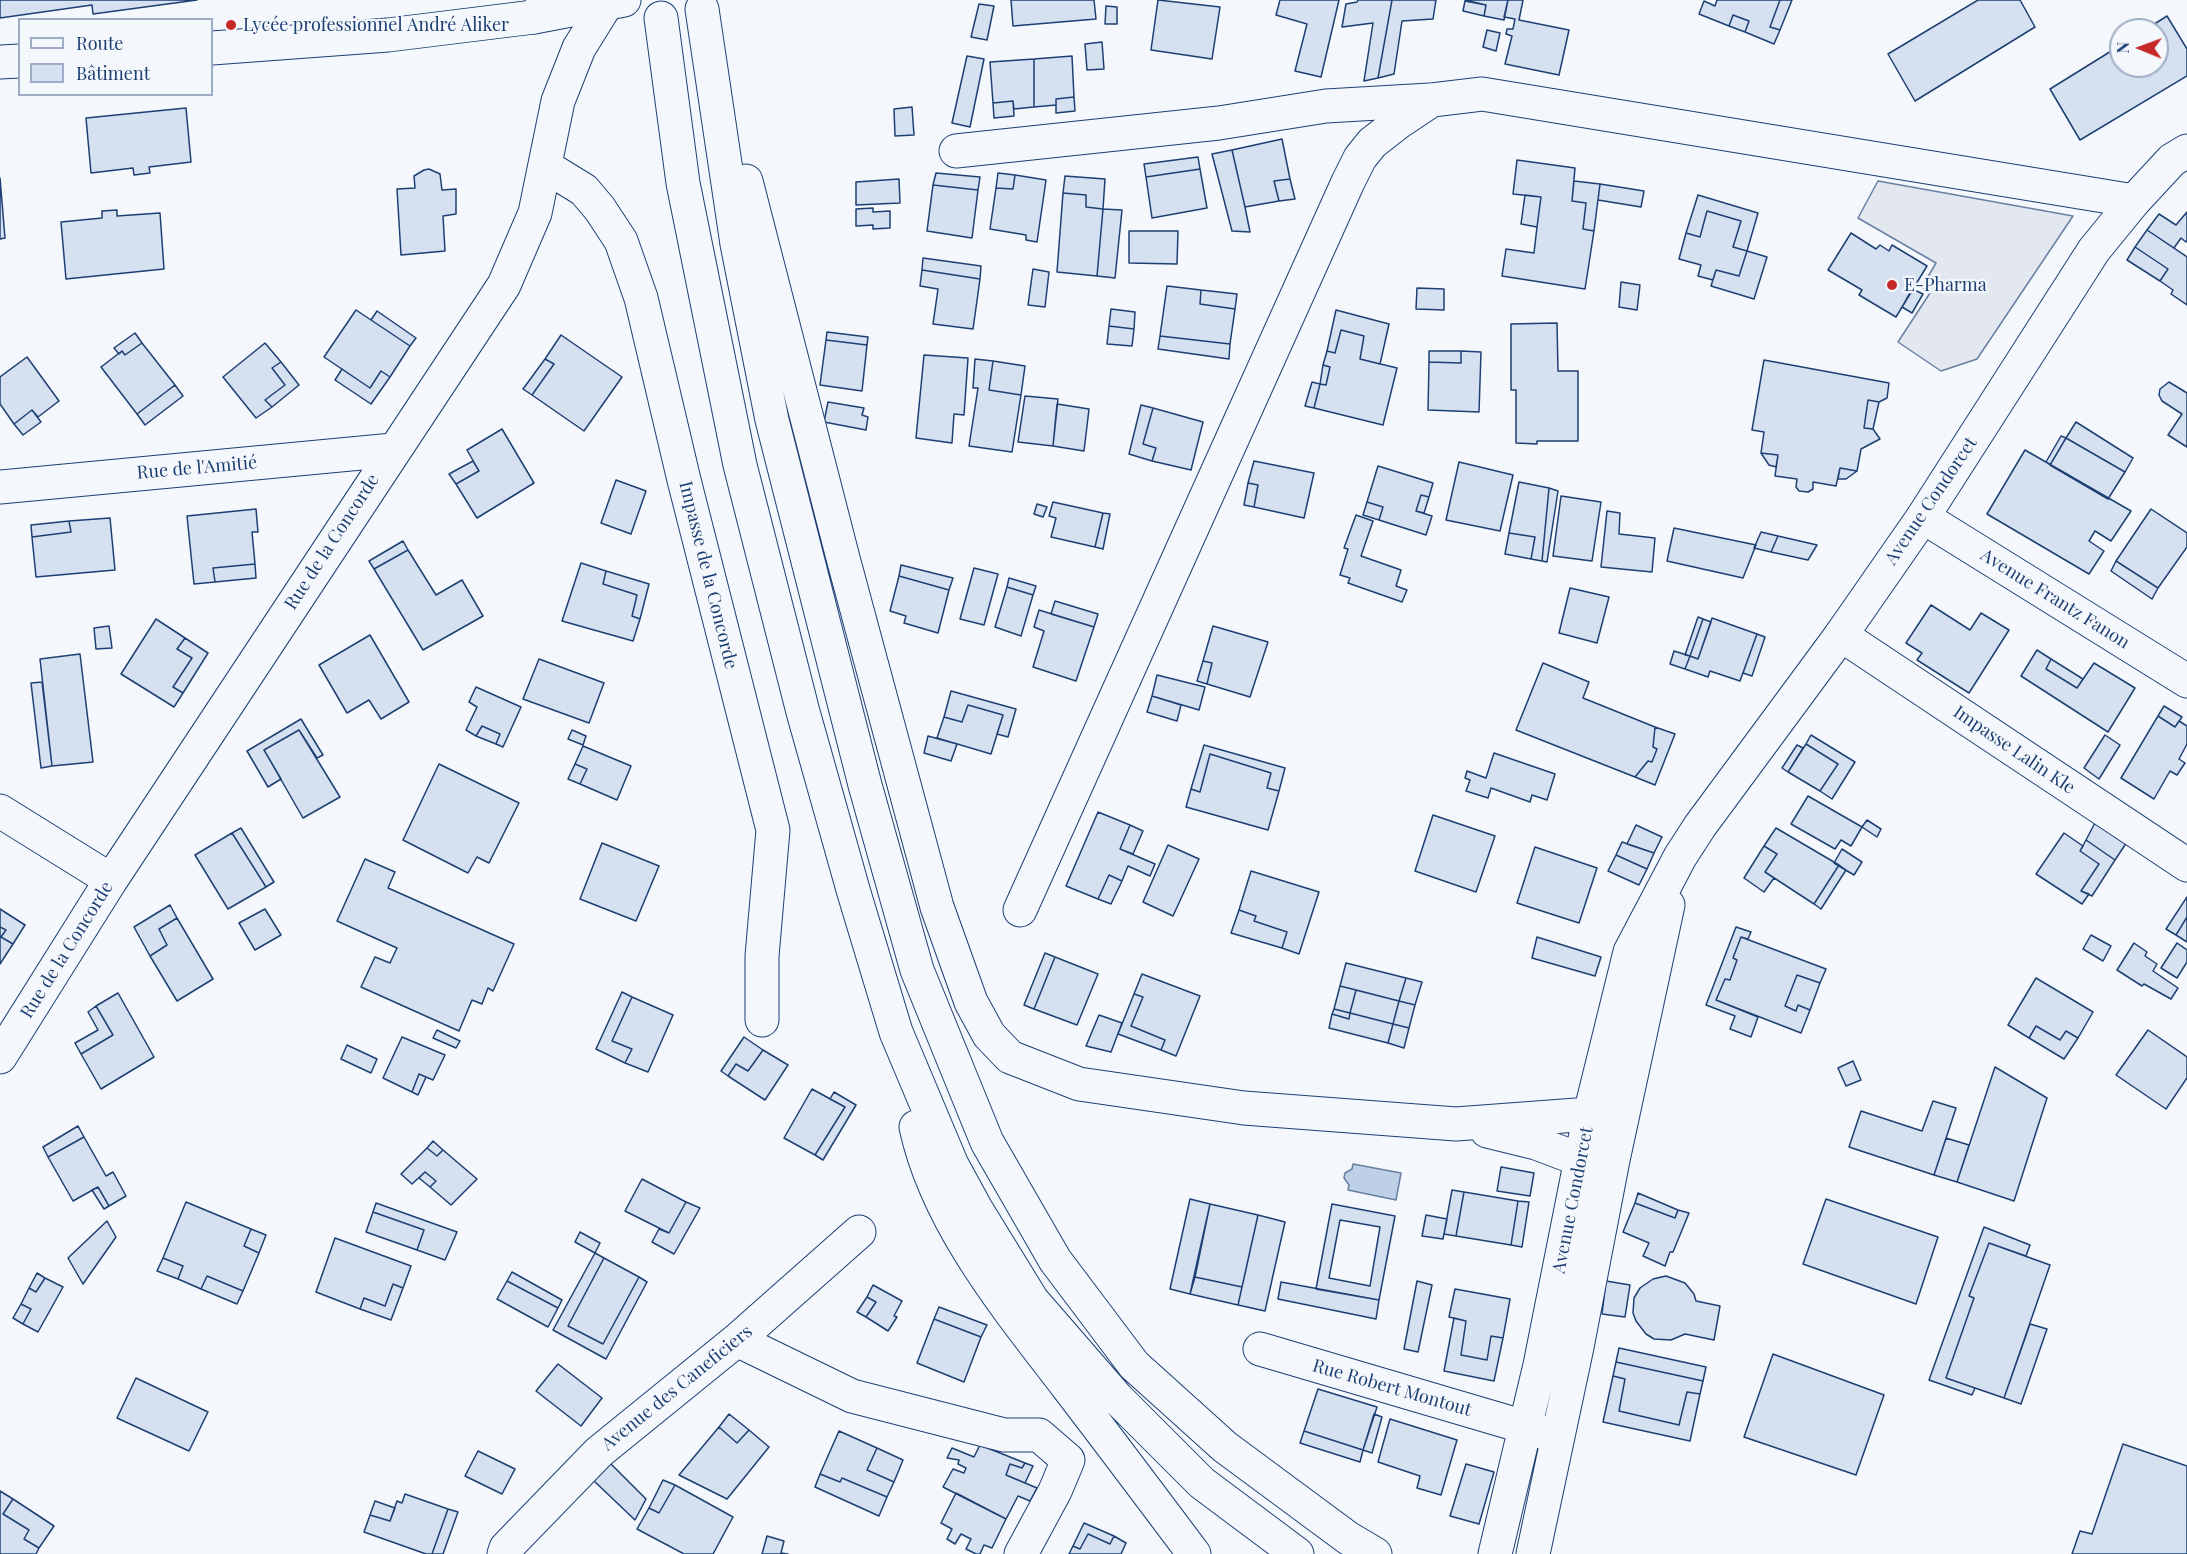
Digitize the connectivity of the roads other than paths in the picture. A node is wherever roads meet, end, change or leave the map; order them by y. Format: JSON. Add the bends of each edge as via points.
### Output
{"nodes":[{"id":1,"x":612,"y":1,"type":"edge"},
{"id":2,"x":540,"y":8,"type":"edge"},
{"id":3,"x":661,"y":18,"type":"dead end"},
{"id":4,"x":213,"y":48,"type":"edge"},
{"id":5,"x":18,"y":61,"type":"edge"},
{"id":6,"x":0,"y":62,"type":"edge"},
{"id":7,"x":1432,"y":100,"type":"junction"},
{"id":8,"x":956,"y":151,"type":"dead end"},
{"id":9,"x":2187,"y":151,"type":"edge"},
{"id":10,"x":545,"y":166,"type":"junction"},
{"id":11,"x":2134,"y":201,"type":"junction"},
{"id":12,"x":393,"y":450,"type":"junction"},
{"id":13,"x":0,"y":487,"type":"edge"},
{"id":14,"x":1923,"y":517,"type":"junction"},
{"id":15,"x":1840,"y":635,"type":"junction"},
{"id":16,"x":2187,"y":681,"type":"edge"},
{"id":17,"x":0,"y":811,"type":"edge"},
{"id":18,"x":1680,"y":857,"type":"junction"},
{"id":19,"x":2187,"y":865,"type":"edge"},
{"id":20,"x":111,"y":880,"type":"junction"},
{"id":21,"x":1020,"y":910,"type":"dead end"},
{"id":22,"x":762,"y":1020,"type":"dead end"},
{"id":23,"x":896,"y":1032,"type":"junction"},
{"id":24,"x":0,"y":1057,"type":"edge"},
{"id":25,"x":1590,"y":1114,"type":"junction"},
{"id":26,"x":1456,"y":1124,"type":"junction"},
{"id":27,"x":1597,"y":1160,"type":"junction"},
{"id":28,"x":859,"y":1232,"type":"dead end"},
{"id":29,"x":737,"y":1340,"type":"junction"},
{"id":30,"x":1260,"y":1349,"type":"dead end"},
{"id":31,"x":1525,"y":1427,"type":"junction"},
{"id":32,"x":1557,"y":1437,"type":"junction"},
{"id":33,"x":504,"y":1554,"type":"edge"},
{"id":34,"x":1021,"y":1554,"type":"edge"},
{"id":35,"x":1194,"y":1554,"type":"edge"},
{"id":36,"x":1297,"y":1554,"type":"edge"},
{"id":37,"x":1375,"y":1554,"type":"edge"},
{"id":38,"x":1495,"y":1554,"type":"edge"},
{"id":39,"x":1533,"y":1554,"type":"edge"}],
"edges":[{"from":1,"to":2,"type":"main road"},
{"from":1,"to":10,"type":"main road","name":"Rue de la Concorde","via":[[579,48],[558,101]]},
{"from":2,"to":4,"type":"main road","via":[[388,35]]},
{"from":3,"to":23,"type":"main road","via":[[683,183],[741,465],[803,712]]},
{"from":5,"to":6,"type":"main road"},
{"from":7,"to":8,"type":"main road","via":[[1326,106],[1219,123]]},
{"from":7,"to":11,"type":"main road","via":[[1482,94]]},
{"from":7,"to":21,"type":"main road","via":[[1372,143],[1356,166]]},
{"from":9,"to":11,"type":"main road","name":"Avenue Condorcet","via":[[2172,160]]},
{"from":10,"to":12,"type":"main road","name":"Rue de la Concorde","via":[[535,213],[504,285]]},
{"from":10,"to":22,"type":"main road","name":"Impasse de la Concorde","via":[[584,190],[600,209],[621,241],[640,298],[773,830],[762,956]]},
{"from":11,"to":14,"type":"main road","name":"Avenue Condorcet","via":[[2094,250]]},
{"from":12,"to":13,"type":"main road","name":"Rue de l'Amitié"},
{"from":12,"to":20,"type":"main road","name":"Rue de la Concorde"},
{"from":14,"to":15,"type":"main road","name":"Avenue Condorcet"},
{"from":14,"to":16,"type":"main road","name":"Avenue Frantz Fanon"},
{"from":15,"to":18,"type":"main road","name":"Avenue Condorcet"},
{"from":15,"to":19,"type":"main road","name":"Impasse Lalin Kle"},
{"from":17,"to":20,"type":"main road"},
{"from":18,"to":25,"type":"main road","name":"Avenue Condorcet","via":[[1630,952]]},
{"from":18,"to":27,"type":"main road","name":"Avenue Condorcet"},
{"from":20,"to":24,"type":"main road","name":"Rue de la Concorde"},
{"from":23,"to":35,"type":"main road","via":[[918,1133],[935,1187],[973,1257]]},
{"from":23,"to":36,"type":"main road","via":[[952,1165],[1032,1300],[1118,1398],[1202,1483]]},
{"from":25,"to":26,"type":"main road"},
{"from":25,"to":27,"type":"main road","name":"Avenue Condorcet"},
{"from":26,"to":27,"type":"main road"},
{"from":26,"to":37,"type":"main road","via":[[1244,1108],[1079,1083],[1010,1057],[989,1035],[971,1002],[937,907],[702,17],[737,244],[775,431],[865,785],[917,970],[987,1142],[1055,1260],[1134,1365],[1225,1447]]},
{"from":27,"to":31,"type":"main road","name":"Avenue Condorcet"},
{"from":27,"to":32,"type":"main road","name":"Avenue Condorcet","via":[[1577,1347]]},
{"from":28,"to":29,"type":"main road","name":"Avenue des Caneficiers"},
{"from":29,"to":33,"type":"main road","name":"Avenue des Caneficiers","via":[[599,1452]]},
{"from":29,"to":34,"type":"main road","via":[[852,1396],[1004,1436],[1039,1435],[1068,1460]]},
{"from":30,"to":31,"type":"main road","name":"Rue Robert Montout"},
{"from":31,"to":32,"type":"main road","name":"Rue Robert Montout"},
{"from":31,"to":38,"type":"main road","name":"Avenue Condorcet"},
{"from":32,"to":39,"type":"main road","name":"Avenue Condorcet"}]}
